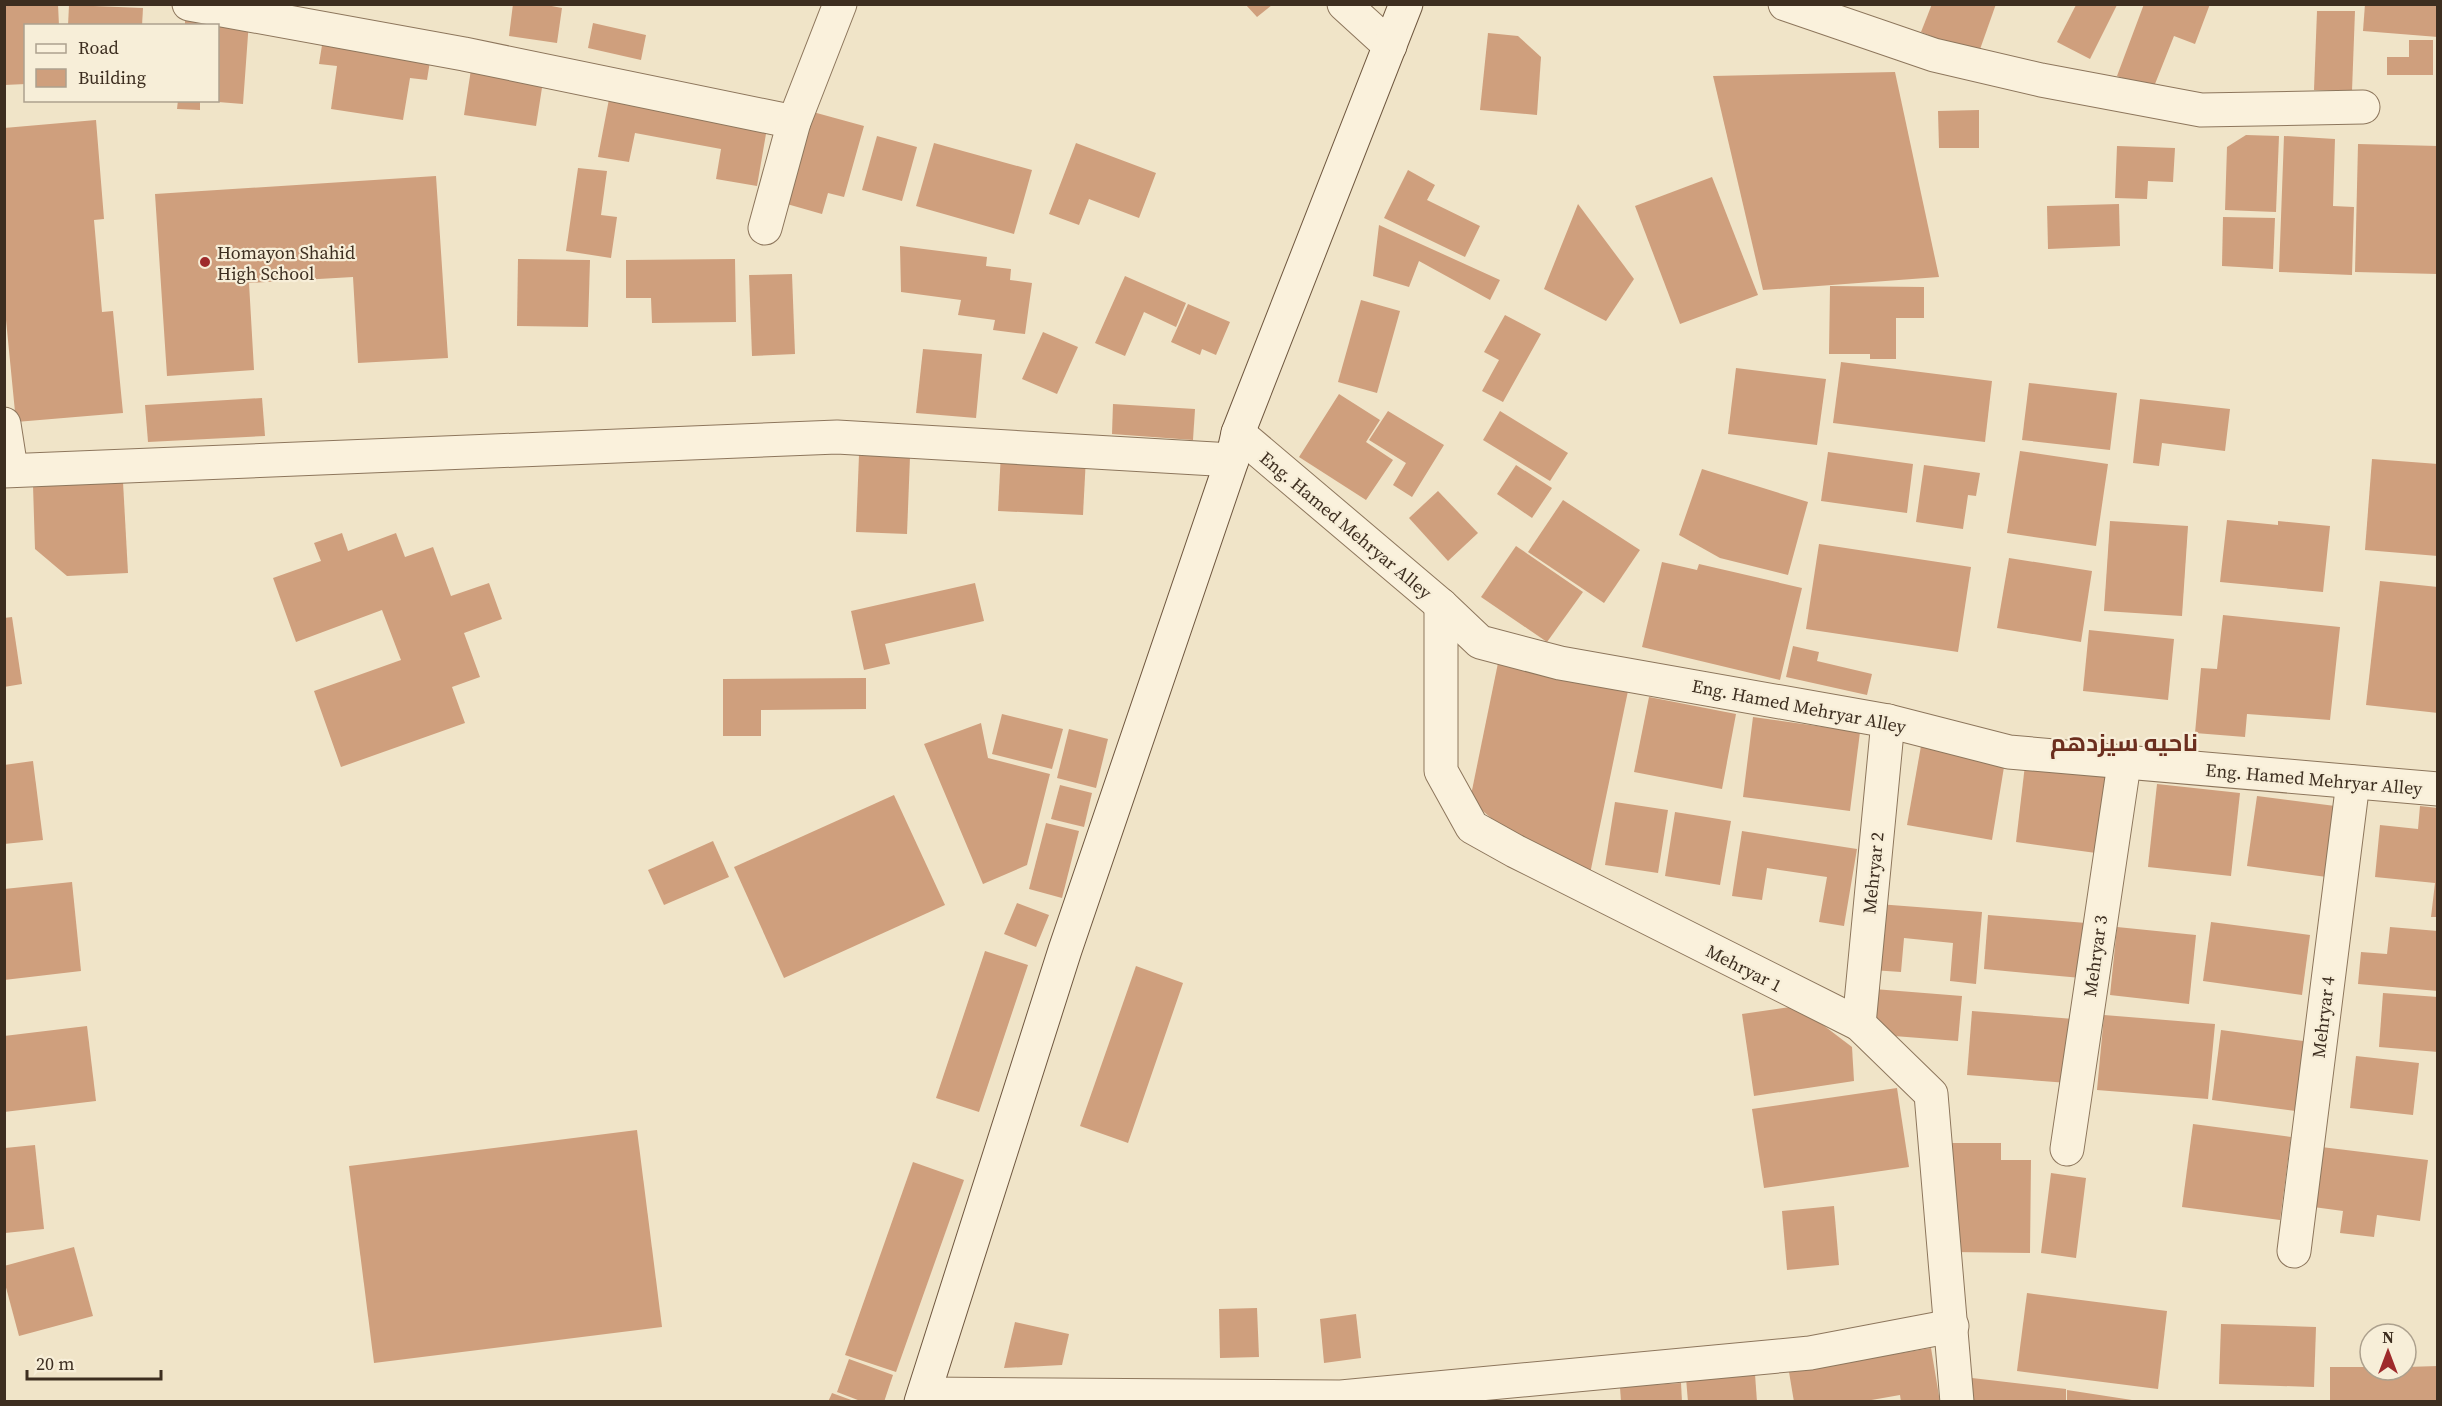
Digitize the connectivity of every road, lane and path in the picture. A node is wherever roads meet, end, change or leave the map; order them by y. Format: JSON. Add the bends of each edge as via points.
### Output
{"nodes":[{"id":1,"x":189,"y":4,"type":"edge"},
{"id":2,"x":840,"y":4,"type":"edge"},
{"id":3,"x":1344,"y":4,"type":"edge"},
{"id":4,"x":1406,"y":4,"type":"edge"},
{"id":5,"x":1785,"y":4,"type":"edge"},
{"id":6,"x":1390,"y":46,"type":"junction"},
{"id":7,"x":2362,"y":107,"type":"dead end"},
{"id":8,"x":794,"y":122,"type":"junction"},
{"id":9,"x":765,"y":228,"type":"dead end"},
{"id":10,"x":4,"y":424,"type":"edge"},
{"id":11,"x":1235,"y":446,"type":"junction"},
{"id":12,"x":8,"y":470,"type":"edge"},
{"id":13,"x":1441,"y":605,"type":"junction"},
{"id":14,"x":1888,"y":721,"type":"junction"},
{"id":15,"x":2124,"y":764,"type":"junction"},
{"id":16,"x":2353,"y":782,"type":"junction"},
{"id":17,"x":2438,"y":789,"type":"edge"},
{"id":18,"x":1859,"y":1024,"type":"junction"},
{"id":19,"x":2067,"y":1149,"type":"dead end"},
{"id":20,"x":2294,"y":1251,"type":"dead end"},
{"id":21,"x":1952,"y":1326,"type":"junction"},
{"id":22,"x":923,"y":1398,"type":"edge"},
{"id":23,"x":1958,"y":1401,"type":"edge"}],
"edges":[{"from":1,"to":8,"type":"street","via":[[464,54]]},
{"from":2,"to":8,"type":"street"},
{"from":3,"to":6,"type":"street"},
{"from":4,"to":6,"type":"street"},
{"from":5,"to":7,"type":"street","via":[[1934,55],[2201,110]]},
{"from":6,"to":11,"type":"street"},
{"from":8,"to":9,"type":"street"},
{"from":10,"to":12,"type":"street"},
{"from":11,"to":12,"type":"street","via":[[837,436]]},
{"from":11,"to":13,"type":"street","name":"Eng. Hamed Mehryar Alley"},
{"from":11,"to":22,"type":"street","via":[[1065,950]]},
{"from":13,"to":14,"type":"street","name":"Eng. Hamed Mehryar Alley","via":[[1480,642],[1548,660]]},
{"from":13,"to":18,"type":"street","name":"Mehryar 1","via":[[1441,771],[1472,827]]},
{"from":14,"to":15,"type":"street","name":"Eng. Hamed Mehryar Alley","via":[[2009,752]]},
{"from":14,"to":18,"type":"street","name":"Mehryar 2"},
{"from":15,"to":16,"type":"street","name":"Eng. Hamed Mehryar Alley"},
{"from":15,"to":19,"type":"street","name":"Mehryar 3"},
{"from":16,"to":17,"type":"street","name":"Eng. Hamed Mehryar Alley"},
{"from":16,"to":20,"type":"street","name":"Mehryar 4"},
{"from":18,"to":21,"type":"street","name":"Mehryar 1","via":[[1931,1094]]},
{"from":21,"to":22,"type":"street","via":[[1810,1353],[1341,1397]]},
{"from":21,"to":23,"type":"street","name":"Mehryar 1"}]}
